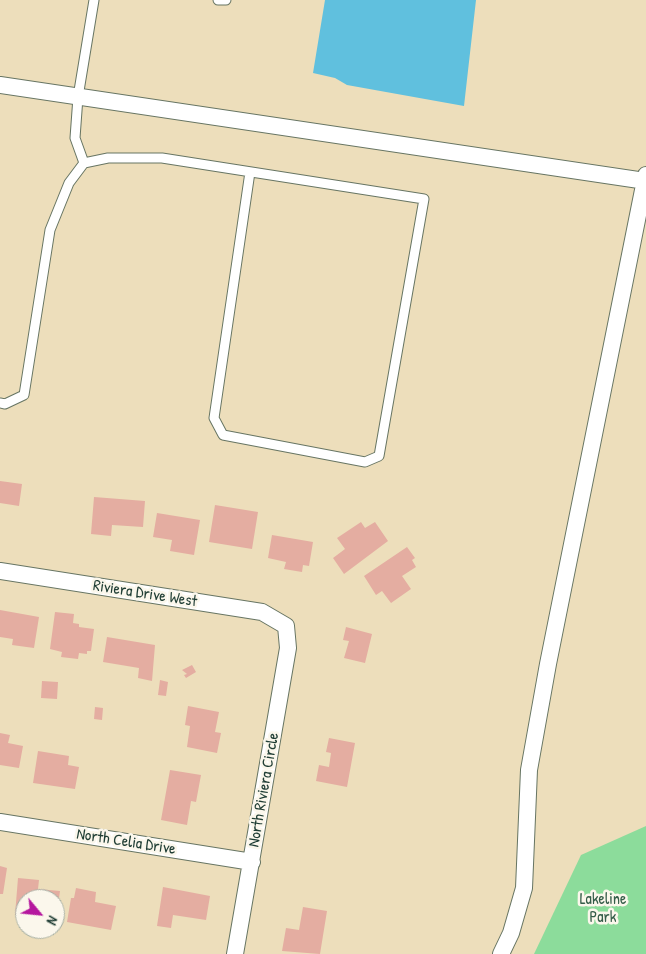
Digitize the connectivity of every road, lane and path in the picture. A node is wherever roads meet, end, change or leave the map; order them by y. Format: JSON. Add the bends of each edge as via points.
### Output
{"nodes":[{"id":1,"x":94,"y":0,"type":"edge"},
{"id":2,"x":218,"y":0,"type":"edge"},
{"id":3,"x":226,"y":0,"type":"edge"},
{"id":4,"x":0,"y":85,"type":"edge"},
{"id":5,"x":78,"y":96,"type":"junction"},
{"id":6,"x":84,"y":163,"type":"junction"},
{"id":7,"x":250,"y":172,"type":"junction"},
{"id":8,"x":646,"y":179,"type":"edge"},
{"id":9,"x":0,"y":403,"type":"edge"},
{"id":10,"x":0,"y":571,"type":"edge"},
{"id":11,"x":286,"y":626,"type":"joint"},
{"id":12,"x":0,"y":822,"type":"edge"},
{"id":13,"x":252,"y":862,"type":"junction"},
{"id":14,"x":234,"y":954,"type":"edge"},
{"id":15,"x":501,"y":954,"type":"edge"}],
"edges":[{"from":1,"to":5,"type":"lane"},
{"from":2,"to":3,"type":"lane"},
{"from":4,"to":5,"type":"street"},
{"from":5,"to":6,"type":"lane","via":[[75,138]]},
{"from":5,"to":8,"type":"street"},
{"from":6,"to":7,"type":"lane","via":[[108,158],[162,158]]},
{"from":6,"to":9,"type":"lane","via":[[69,183],[50,230],[24,395],[5,404]]},
{"from":7,"to":7,"type":"lane","via":[[424,199],[379,456],[365,462],[223,435],[214,418]]},
{"from":8,"to":15,"type":"street","via":[[529,770],[524,888],[512,933]]},
{"from":10,"to":11,"type":"street","name":"Riviera Drive West","via":[[262,612]]},
{"from":11,"to":13,"type":"street","name":"North Riviera Circle","via":[[288,648]]},
{"from":12,"to":13,"type":"street","name":"North Celia Drive"},
{"from":13,"to":14,"type":"street","name":"North Riviera Circle"}]}
